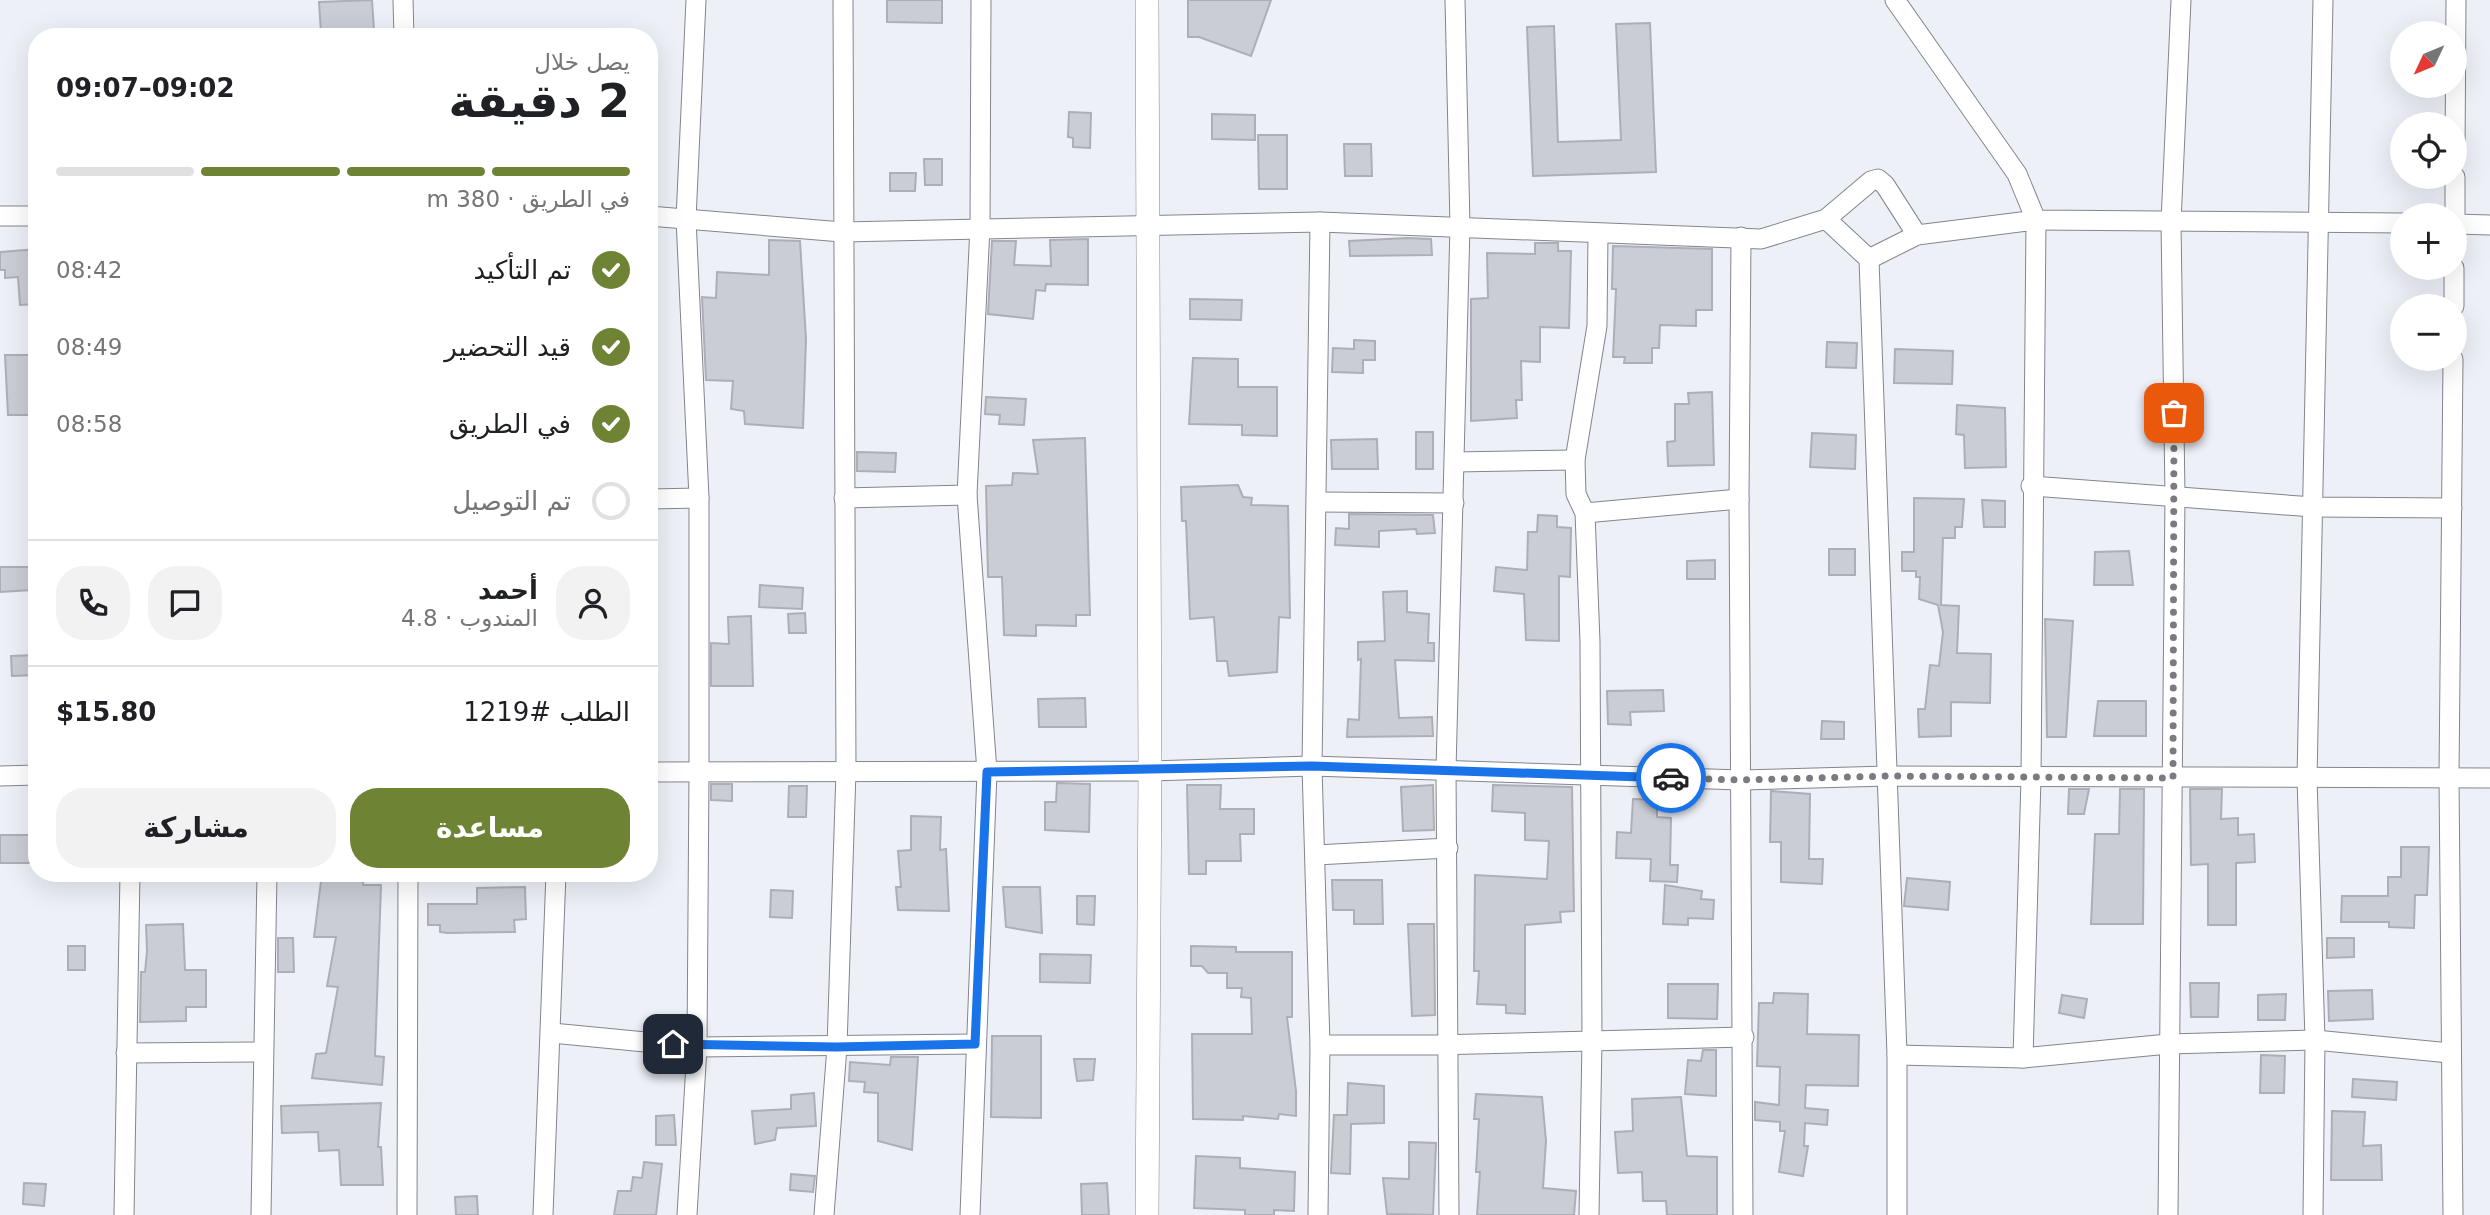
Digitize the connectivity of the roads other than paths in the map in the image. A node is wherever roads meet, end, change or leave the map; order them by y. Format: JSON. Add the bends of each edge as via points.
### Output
{"nodes":[{"id":1,"x":403,"y":0,"type":"edge"},
{"id":2,"x":696,"y":0,"type":"edge"},
{"id":3,"x":843,"y":0,"type":"edge"},
{"id":4,"x":981,"y":0,"type":"edge"},
{"id":5,"x":1147,"y":0,"type":"edge"},
{"id":6,"x":1455,"y":0,"type":"edge"},
{"id":7,"x":1895,"y":0,"type":"edge"},
{"id":8,"x":2181,"y":0,"type":"edge"},
{"id":9,"x":2323,"y":0,"type":"edge"},
{"id":10,"x":2456,"y":0,"type":"edge"},
{"id":11,"x":404,"y":28,"type":"edge"},
{"id":12,"x":2455,"y":112,"type":"edge"},
{"id":13,"x":0,"y":216,"type":"edge"},
{"id":14,"x":28,"y":216,"type":"edge"},
{"id":15,"x":658,"y":217,"type":"edge"},
{"id":16,"x":686,"y":219,"type":"junction"},
{"id":17,"x":1826,"y":219,"type":"junction"},
{"id":18,"x":2036,"y":220,"type":"junction"},
{"id":19,"x":2319,"y":220,"type":"junction"},
{"id":20,"x":1320,"y":222,"type":"junction"},
{"id":21,"x":2171,"y":222,"type":"junction"},
{"id":22,"x":1149,"y":223,"type":"junction"},
{"id":23,"x":2390,"y":223,"type":"edge"},
{"id":24,"x":2467,"y":224,"type":"edge"},
{"id":25,"x":2490,"y":225,"type":"edge"},
{"id":26,"x":1460,"y":226,"type":"junction"},
{"id":27,"x":980,"y":227,"type":"junction"},
{"id":28,"x":842,"y":232,"type":"junction"},
{"id":29,"x":1598,"y":234,"type":"junction"},
{"id":30,"x":1917,"y":235,"type":"junction"},
{"id":31,"x":1741,"y":237,"type":"junction"},
{"id":32,"x":1869,"y":259,"type":"junction"},
{"id":33,"x":2453,"y":371,"type":"edge"},
{"id":34,"x":1575,"y":460,"type":"junction"},
{"id":35,"x":1455,"y":462,"type":"junction"},
{"id":36,"x":2031,"y":486,"type":"junction"},
{"id":37,"x":967,"y":495,"type":"junction"},
{"id":38,"x":2175,"y":495,"type":"junction"},
{"id":39,"x":699,"y":498,"type":"junction"},
{"id":40,"x":844,"y":498,"type":"junction"},
{"id":41,"x":658,"y":499,"type":"edge"},
{"id":42,"x":1739,"y":499,"type":"junction"},
{"id":43,"x":1317,"y":502,"type":"junction"},
{"id":44,"x":1454,"y":503,"type":"junction"},
{"id":45,"x":2313,"y":507,"type":"junction"},
{"id":46,"x":2452,"y":508,"type":"junction"},
{"id":47,"x":1585,"y":513,"type":"junction"},
{"id":48,"x":1312,"y":766,"type":"junction"},
{"id":49,"x":1446,"y":770,"type":"junction"},
{"id":50,"x":846,"y":771,"type":"junction"},
{"id":51,"x":1150,"y":771,"type":"junction"},
{"id":52,"x":658,"y":772,"type":"edge"},
{"id":53,"x":699,"y":772,"type":"junction"},
{"id":54,"x":987,"y":772,"type":"junction"},
{"id":55,"x":28,"y":775,"type":"edge"},
{"id":56,"x":0,"y":776,"type":"edge"},
{"id":57,"x":1888,"y":776,"type":"junction"},
{"id":58,"x":1592,"y":777,"type":"junction"},
{"id":59,"x":2031,"y":778,"type":"junction"},
{"id":60,"x":2173,"y":778,"type":"junction"},
{"id":61,"x":2307,"y":778,"type":"junction"},
{"id":62,"x":2449,"y":778,"type":"junction"},
{"id":63,"x":2490,"y":778,"type":"edge"},
{"id":64,"x":1741,"y":780,"type":"junction"},
{"id":65,"x":1448,"y":848,"type":"junction"},
{"id":66,"x":1316,"y":855,"type":"junction"},
{"id":67,"x":130,"y":882,"type":"edge"},
{"id":68,"x":267,"y":882,"type":"edge"},
{"id":69,"x":408,"y":882,"type":"edge"},
{"id":70,"x":556,"y":882,"type":"edge"},
{"id":71,"x":552,"y":1033,"type":"junction"},
{"id":72,"x":1744,"y":1037,"type":"junction"},
{"id":73,"x":1592,"y":1040,"type":"junction"},
{"id":74,"x":2315,"y":1040,"type":"junction"},
{"id":75,"x":975,"y":1044,"type":"junction"},
{"id":76,"x":2168,"y":1044,"type":"junction"},
{"id":77,"x":1320,"y":1045,"type":"junction"},
{"id":78,"x":1446,"y":1045,"type":"junction"},
{"id":79,"x":697,"y":1046,"type":"junction"},
{"id":80,"x":836,"y":1047,"type":"junction"},
{"id":81,"x":263,"y":1052,"type":"junction"},
{"id":82,"x":126,"y":1053,"type":"junction"},
{"id":83,"x":2450,"y":1053,"type":"junction"},
{"id":84,"x":1897,"y":1055,"type":"junction"},
{"id":85,"x":2023,"y":1058,"type":"junction"},
{"id":86,"x":124,"y":1215,"type":"edge"},
{"id":87,"x":261,"y":1215,"type":"edge"},
{"id":88,"x":407,"y":1215,"type":"edge"},
{"id":89,"x":543,"y":1215,"type":"edge"},
{"id":90,"x":687,"y":1215,"type":"edge"},
{"id":91,"x":824,"y":1215,"type":"edge"},
{"id":92,"x":970,"y":1215,"type":"edge"},
{"id":93,"x":1147,"y":1215,"type":"edge"},
{"id":94,"x":1318,"y":1215,"type":"edge"},
{"id":95,"x":1449,"y":1215,"type":"edge"},
{"id":96,"x":1589,"y":1215,"type":"edge"},
{"id":97,"x":1743,"y":1215,"type":"edge"},
{"id":98,"x":1896,"y":1215,"type":"edge"},
{"id":99,"x":2168,"y":1215,"type":"edge"},
{"id":100,"x":2313,"y":1215,"type":"edge"},
{"id":101,"x":2453,"y":1215,"type":"edge"}],
"edges":[{"from":1,"to":11,"type":"street"},
{"from":2,"to":16,"type":"street"},
{"from":3,"to":28,"type":"street"},
{"from":4,"to":27,"type":"street"},
{"from":5,"to":22,"type":"street"},
{"from":6,"to":26,"type":"street"},
{"from":7,"to":18,"type":"street","via":[[2017,174]]},
{"from":8,"to":21,"type":"street"},
{"from":9,"to":19,"type":"street"},
{"from":10,"to":12,"type":"street"},
{"from":13,"to":14,"type":"street"},
{"from":15,"to":16,"type":"street"},
{"from":16,"to":28,"type":"street"},
{"from":16,"to":39,"type":"street"},
{"from":17,"to":30,"type":"street","via":[[1878,179]]},
{"from":17,"to":31,"type":"street","via":[[1761,239]]},
{"from":17,"to":32,"type":"street"},
{"from":18,"to":21,"type":"street"},
{"from":18,"to":30,"type":"street"},
{"from":18,"to":36,"type":"street"},
{"from":19,"to":21,"type":"street"},
{"from":19,"to":23,"type":"street"},
{"from":19,"to":45,"type":"street"},
{"from":20,"to":22,"type":"street"},
{"from":20,"to":26,"type":"street"},
{"from":20,"to":43,"type":"street"},
{"from":21,"to":38,"type":"street"},
{"from":22,"to":27,"type":"street"},
{"from":22,"to":51,"type":"street"},
{"from":24,"to":25,"type":"street"},
{"from":26,"to":29,"type":"street"},
{"from":26,"to":35,"type":"street"},
{"from":27,"to":28,"type":"street"},
{"from":27,"to":37,"type":"street"},
{"from":28,"to":40,"type":"street"},
{"from":29,"to":31,"type":"street"},
{"from":29,"to":34,"type":"street","via":[[1597,326]]},
{"from":30,"to":32,"type":"street"},
{"from":31,"to":42,"type":"street"},
{"from":32,"to":57,"type":"street"},
{"from":33,"to":46,"type":"street"},
{"from":34,"to":35,"type":"street"},
{"from":34,"to":47,"type":"street","via":[[1576,494]]},
{"from":35,"to":44,"type":"street"},
{"from":36,"to":38,"type":"street"},
{"from":36,"to":59,"type":"street"},
{"from":37,"to":40,"type":"street"},
{"from":37,"to":54,"type":"street"},
{"from":38,"to":45,"type":"street"},
{"from":38,"to":60,"type":"street"},
{"from":39,"to":41,"type":"street"},
{"from":39,"to":53,"type":"street"},
{"from":40,"to":50,"type":"street"},
{"from":42,"to":47,"type":"street"},
{"from":42,"to":64,"type":"street"},
{"from":43,"to":44,"type":"street"},
{"from":43,"to":48,"type":"street"},
{"from":44,"to":49,"type":"street"},
{"from":45,"to":46,"type":"street"},
{"from":45,"to":61,"type":"street"},
{"from":46,"to":62,"type":"street"},
{"from":47,"to":58,"type":"street"},
{"from":48,"to":49,"type":"street"},
{"from":48,"to":51,"type":"street"},
{"from":48,"to":66,"type":"street"},
{"from":49,"to":58,"type":"street"},
{"from":49,"to":65,"type":"street"},
{"from":50,"to":53,"type":"street"},
{"from":50,"to":54,"type":"street"},
{"from":50,"to":80,"type":"street"},
{"from":51,"to":54,"type":"street"},
{"from":51,"to":93,"type":"street"},
{"from":52,"to":53,"type":"street"},
{"from":53,"to":79,"type":"street"},
{"from":54,"to":75,"type":"street"},
{"from":55,"to":56,"type":"street"},
{"from":57,"to":59,"type":"street"},
{"from":57,"to":64,"type":"street"},
{"from":57,"to":84,"type":"street"},
{"from":58,"to":64,"type":"street"},
{"from":58,"to":73,"type":"street"},
{"from":59,"to":60,"type":"street"},
{"from":59,"to":85,"type":"street"},
{"from":60,"to":61,"type":"street"},
{"from":60,"to":76,"type":"street"},
{"from":61,"to":62,"type":"street"},
{"from":61,"to":74,"type":"street"},
{"from":62,"to":63,"type":"street"},
{"from":62,"to":83,"type":"street"},
{"from":64,"to":72,"type":"street"},
{"from":65,"to":66,"type":"street"},
{"from":65,"to":78,"type":"street"},
{"from":66,"to":77,"type":"street"},
{"from":67,"to":82,"type":"street"},
{"from":68,"to":81,"type":"street"},
{"from":69,"to":88,"type":"street"},
{"from":70,"to":71,"type":"street"},
{"from":71,"to":79,"type":"street"},
{"from":71,"to":89,"type":"street"},
{"from":72,"to":73,"type":"street"},
{"from":72,"to":97,"type":"street"},
{"from":73,"to":78,"type":"street"},
{"from":73,"to":96,"type":"street"},
{"from":74,"to":76,"type":"street"},
{"from":74,"to":83,"type":"street"},
{"from":74,"to":100,"type":"street"},
{"from":75,"to":80,"type":"street"},
{"from":75,"to":92,"type":"street"},
{"from":76,"to":85,"type":"street"},
{"from":76,"to":99,"type":"street"},
{"from":77,"to":78,"type":"street"},
{"from":77,"to":94,"type":"street"},
{"from":78,"to":95,"type":"street"},
{"from":79,"to":80,"type":"street"},
{"from":79,"to":90,"type":"street"},
{"from":80,"to":91,"type":"street"},
{"from":81,"to":82,"type":"street"},
{"from":81,"to":87,"type":"street"},
{"from":82,"to":86,"type":"street"},
{"from":83,"to":101,"type":"street"},
{"from":84,"to":85,"type":"street"},
{"from":84,"to":98,"type":"street"}]}
